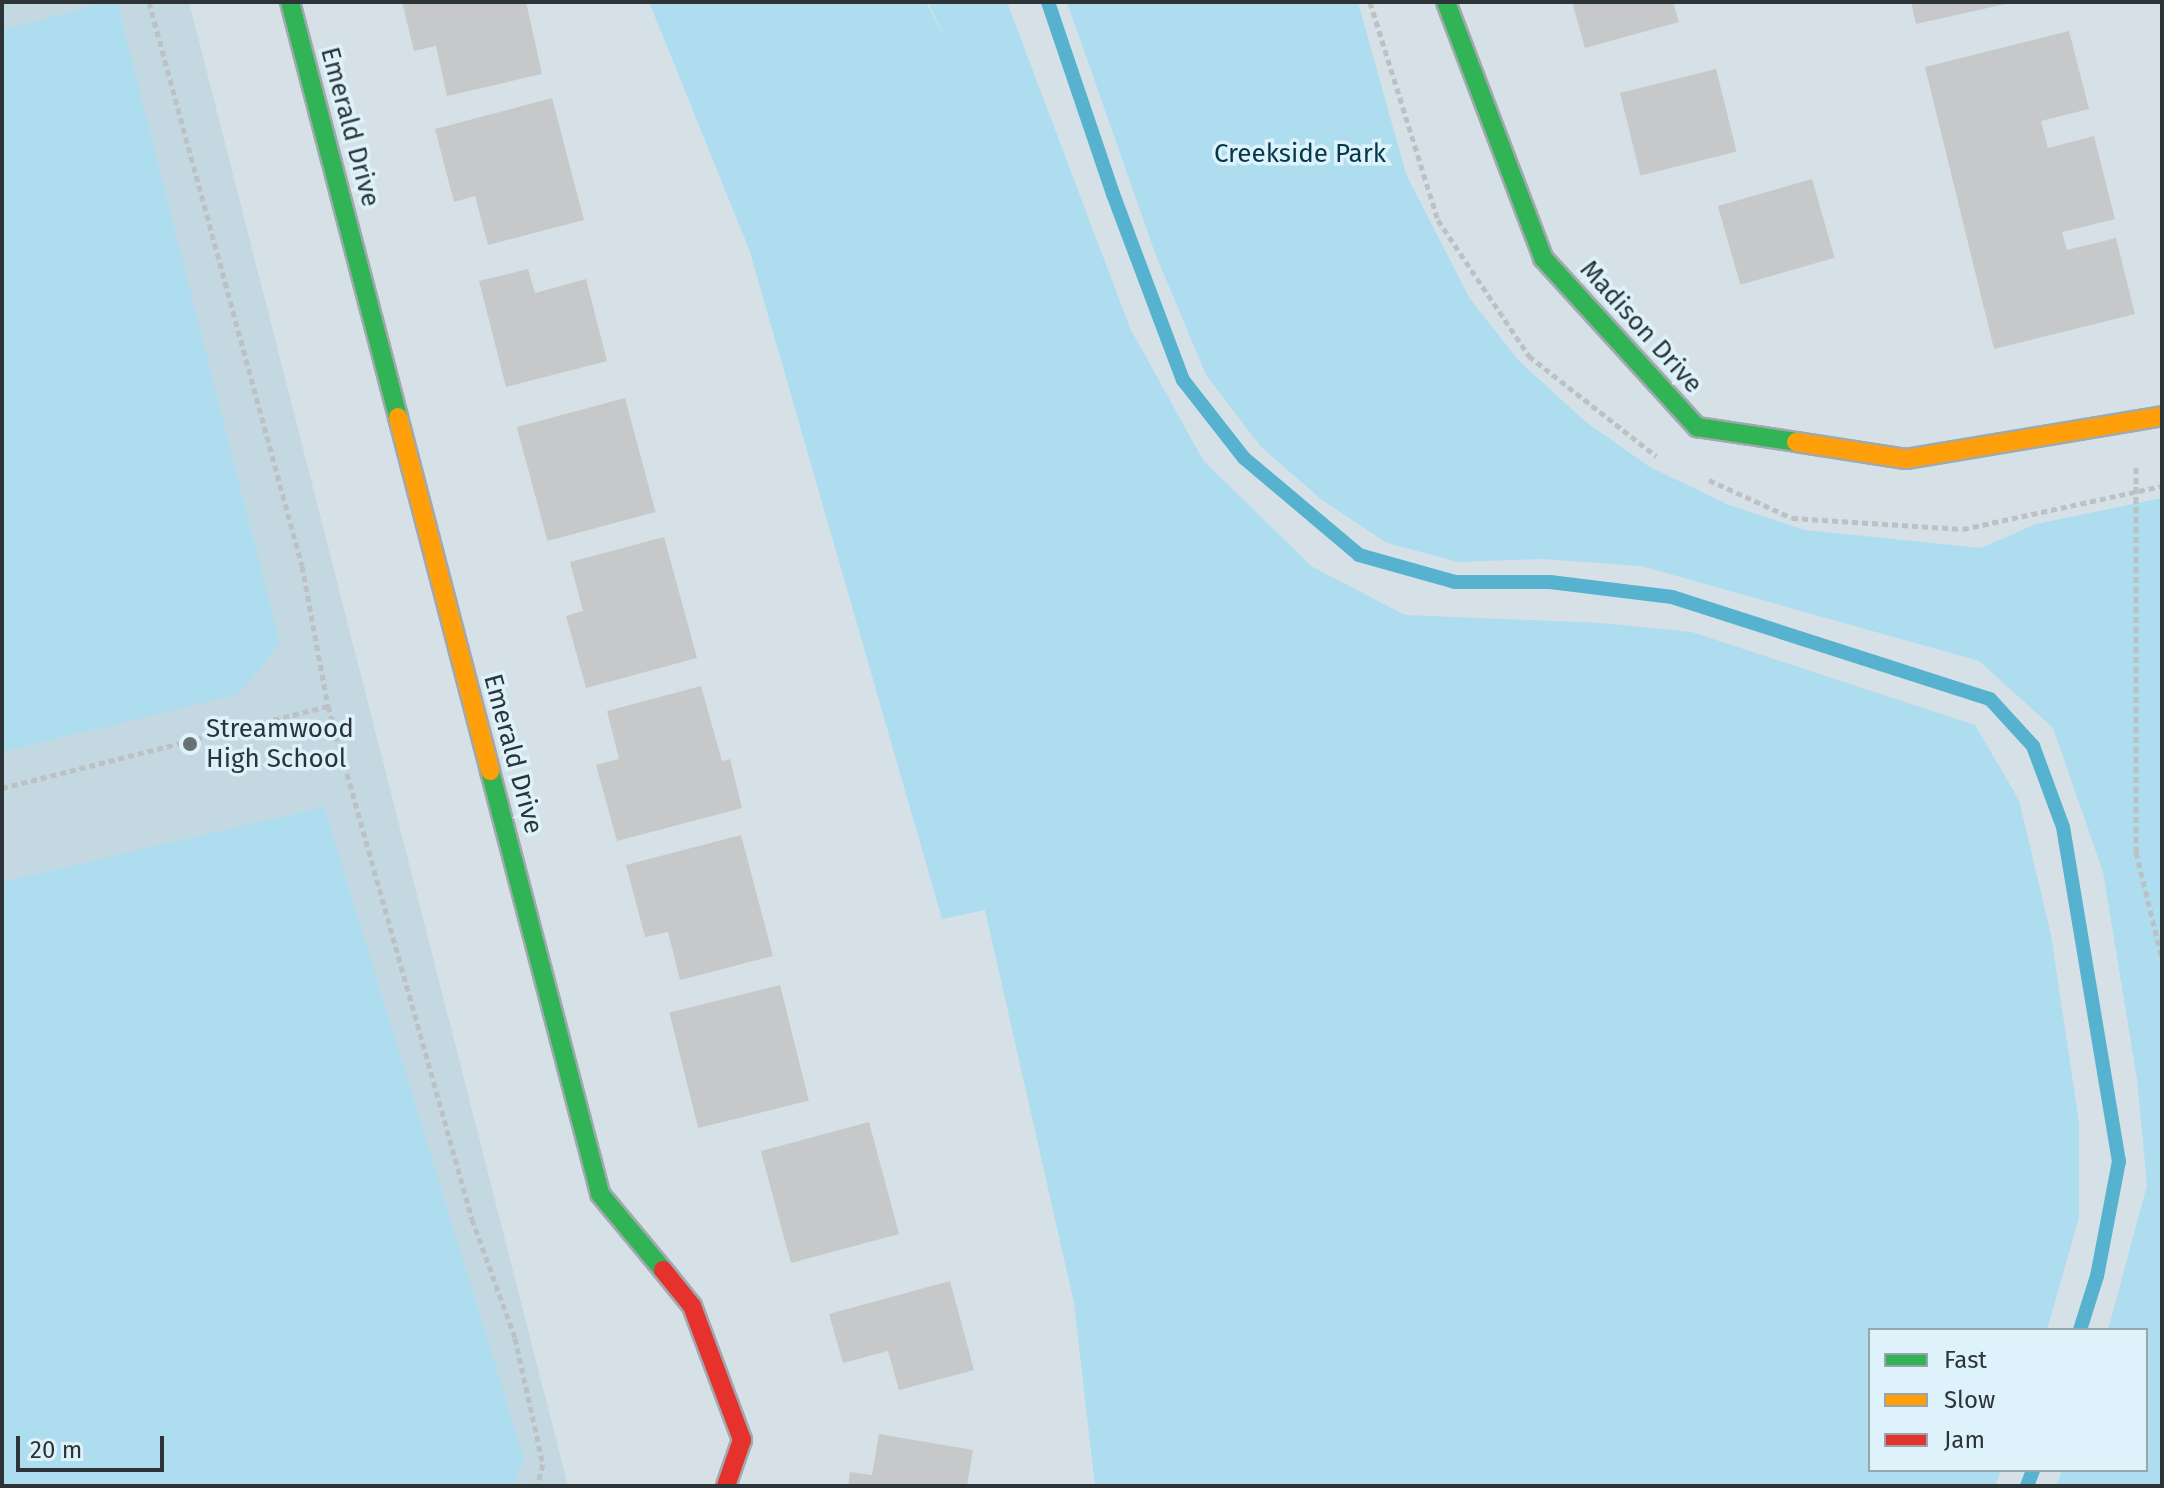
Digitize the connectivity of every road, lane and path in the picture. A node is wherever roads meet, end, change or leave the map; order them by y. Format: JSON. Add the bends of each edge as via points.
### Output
{"nodes":[{"id":1,"x":149,"y":2,"type":"edge"},
{"id":2,"x":290,"y":2,"type":"edge"},
{"id":3,"x":1446,"y":2,"type":"edge"},
{"id":4,"x":2162,"y":416,"type":"edge"},
{"id":5,"x":2136,"y":420,"type":"junction"},
{"id":6,"x":2162,"y":486,"type":"edge"},
{"id":7,"x":2136,"y":492,"type":"junction"},
{"id":8,"x":328,"y":706,"type":"junction"},
{"id":9,"x":2,"y":788,"type":"edge"},
{"id":10,"x":2162,"y":959,"type":"edge"},
{"id":11,"x":537,"y":1486,"type":"edge"},
{"id":12,"x":726,"y":1486,"type":"edge"}],
"edges":[{"from":1,"to":8,"type":"path","via":[[302,566]]},
{"from":2,"to":12,"type":"street","name":"Emerald Drive","via":[[600,1194],[692,1306],[742,1440]]},
{"from":3,"to":5,"type":"street","name":"Madison Drive","via":[[1543,258],[1697,427],[1906,459]]},
{"from":4,"to":5,"type":"street","name":"Madison Drive"},
{"from":5,"to":7,"type":"path"},
{"from":6,"to":7,"type":"path"},
{"from":7,"to":10,"type":"path","via":[[2136,852]]},
{"from":8,"to":9,"type":"path"},
{"from":8,"to":11,"type":"path","via":[[467,1205],[515,1338],[543,1464]]}]}
